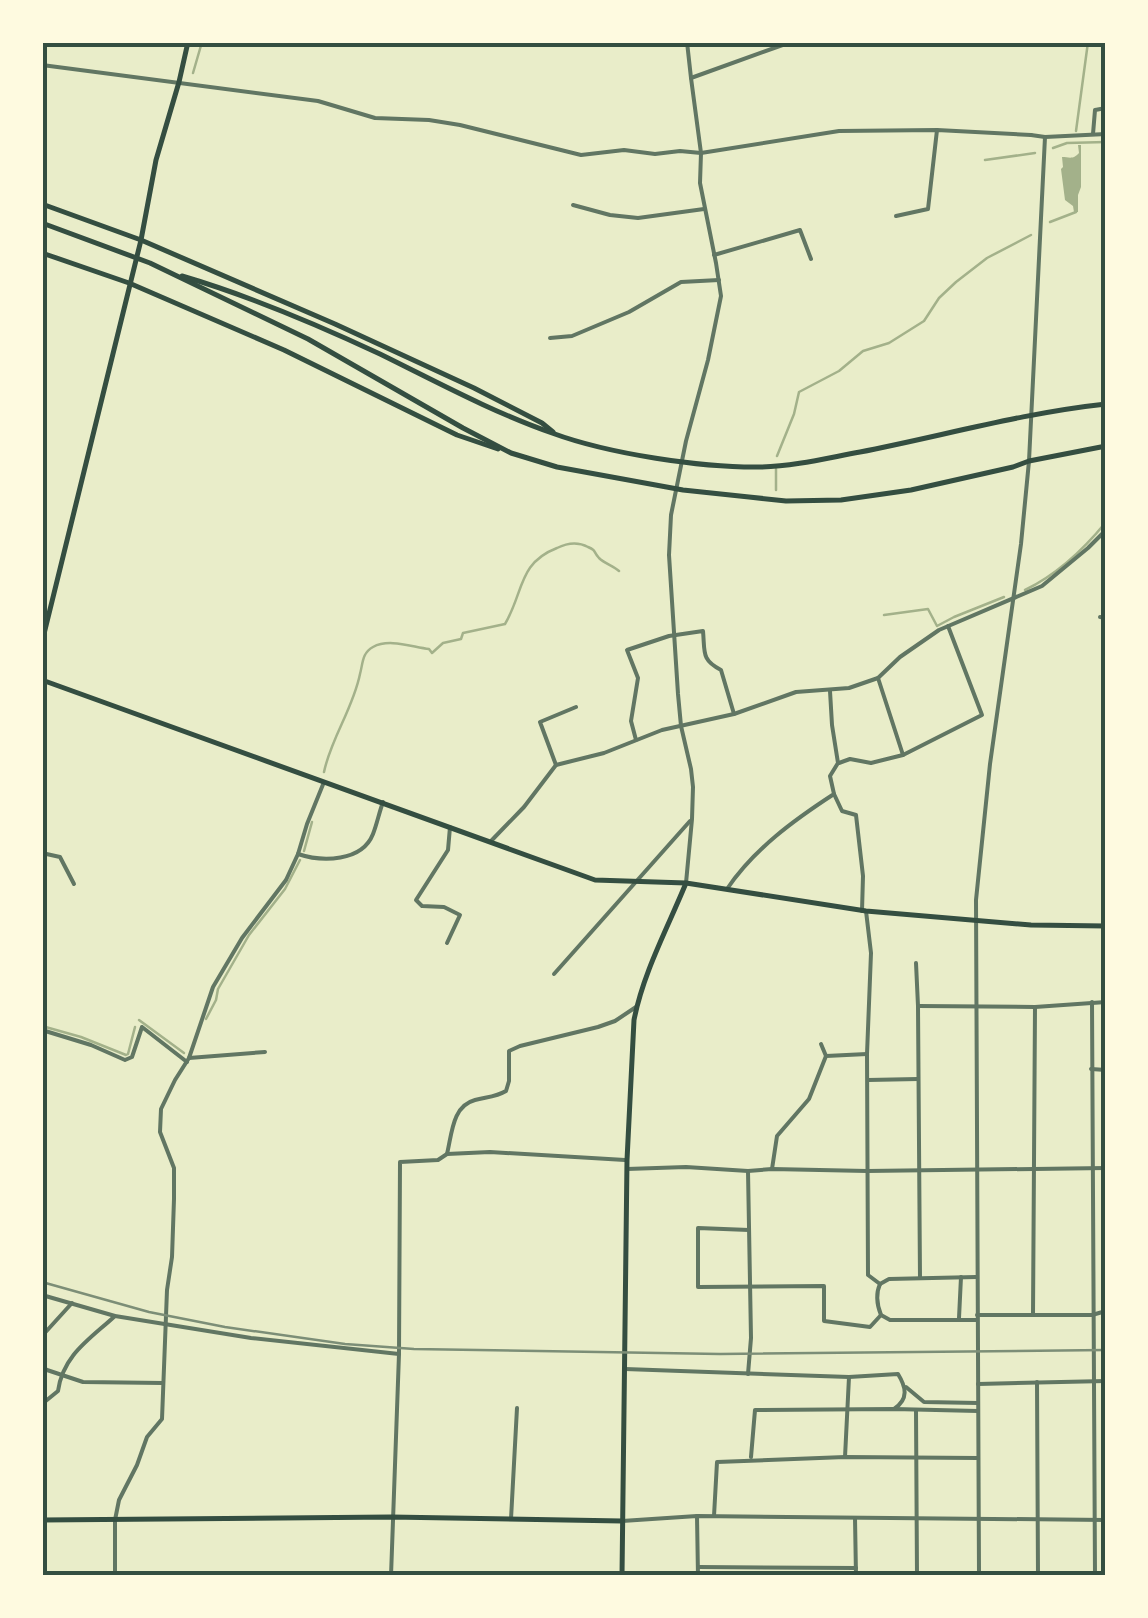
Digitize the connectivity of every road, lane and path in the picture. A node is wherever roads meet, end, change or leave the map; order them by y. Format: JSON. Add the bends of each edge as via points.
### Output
{"nodes":[{"id":1,"x":188,"y":42,"type":"edge"},
{"id":2,"x":687,"y":42,"type":"edge"},
{"id":3,"x":791,"y":42,"type":"edge"},
{"id":4,"x":42,"y":64,"type":"edge"},
{"id":5,"x":691,"y":78,"type":"junction"},
{"id":6,"x":180,"y":82,"type":"junction"},
{"id":7,"x":1106,"y":108,"type":"edge"},
{"id":8,"x":938,"y":130,"type":"junction"},
{"id":9,"x":1093,"y":134,"type":"junction"},
{"id":10,"x":1106,"y":134,"type":"edge"},
{"id":11,"x":1045,"y":136,"type":"junction"},
{"id":12,"x":701,"y":153,"type":"junction"},
{"id":13,"x":42,"y":204,"type":"edge"},
{"id":14,"x":573,"y":204,"type":"dead end"},
{"id":15,"x":704,"y":210,"type":"junction"},
{"id":16,"x":896,"y":216,"type":"dead end"},
{"id":17,"x":42,"y":222,"type":"edge"},
{"id":18,"x":141,"y":240,"type":"junction"},
{"id":19,"x":42,"y":253,"type":"edge"},
{"id":20,"x":714,"y":254,"type":"junction"},
{"id":21,"x":811,"y":260,"type":"dead end"},
{"id":22,"x":169,"y":273,"type":"junction"},
{"id":23,"x":719,"y":280,"type":"junction"},
{"id":24,"x":129,"y":283,"type":"junction"},
{"id":25,"x":550,"y":338,"type":"dead end"},
{"id":26,"x":1106,"y":404,"type":"edge"},
{"id":27,"x":1032,"y":414,"type":"junction"},
{"id":28,"x":555,"y":434,"type":"junction"},
{"id":29,"x":1106,"y":446,"type":"edge"},
{"id":30,"x":511,"y":452,"type":"junction"},
{"id":31,"x":683,"y":460,"type":"junction"},
{"id":32,"x":1029,"y":461,"type":"junction"},
{"id":33,"x":676,"y":488,"type":"junction"},
{"id":34,"x":1106,"y":530,"type":"edge"},
{"id":35,"x":1014,"y":598,"type":"junction"},
{"id":36,"x":947,"y":626,"type":"junction"},
{"id":37,"x":676,"y":636,"type":"junction"},
{"id":38,"x":42,"y":642,"type":"edge"},
{"id":39,"x":878,"y":678,"type":"junction"},
{"id":40,"x":42,"y":680,"type":"edge"},
{"id":41,"x":830,"y":691,"type":"junction"},
{"id":42,"x":576,"y":707,"type":"dead end"},
{"id":43,"x":734,"y":714,"type":"junction"},
{"id":44,"x":681,"y":726,"type":"junction"},
{"id":45,"x":636,"y":740,"type":"junction"},
{"id":46,"x":902,"y":755,"type":"junction"},
{"id":47,"x":838,"y":763,"type":"junction"},
{"id":48,"x":556,"y":765,"type":"junction"},
{"id":49,"x":324,"y":780,"type":"junction"},
{"id":50,"x":834,"y":794,"type":"junction"},
{"id":51,"x":383,"y":802,"type":"junction"},
{"id":52,"x":692,"y":819,"type":"junction"},
{"id":53,"x":450,"y":827,"type":"junction"},
{"id":54,"x":490,"y":842,"type":"junction"},
{"id":55,"x":42,"y":854,"type":"edge"},
{"id":56,"x":298,"y":854,"type":"junction"},
{"id":57,"x":638,"y":881,"type":"junction"},
{"id":58,"x":686,"y":883,"type":"junction"},
{"id":59,"x":74,"y":884,"type":"dead end"},
{"id":60,"x":727,"y":889,"type":"junction"},
{"id":61,"x":864,"y":911,"type":"junction"},
{"id":62,"x":975,"y":920,"type":"junction"},
{"id":63,"x":1106,"y":926,"type":"edge"},
{"id":64,"x":447,"y":943,"type":"dead end"},
{"id":65,"x":916,"y":963,"type":"dead end"},
{"id":66,"x":554,"y":974,"type":"dead end"},
{"id":67,"x":1092,"y":1002,"type":"junction"},
{"id":68,"x":1106,"y":1002,"type":"edge"},
{"id":69,"x":637,"y":1006,"type":"junction"},
{"id":70,"x":918,"y":1006,"type":"junction"},
{"id":71,"x":975,"y":1006,"type":"junction"},
{"id":72,"x":1034,"y":1006,"type":"junction"},
{"id":73,"x":42,"y":1030,"type":"edge"},
{"id":74,"x":821,"y":1044,"type":"dead end"},
{"id":75,"x":266,"y":1052,"type":"dead end"},
{"id":76,"x":866,"y":1054,"type":"junction"},
{"id":77,"x":826,"y":1056,"type":"junction"},
{"id":78,"x":188,"y":1060,"type":"junction"},
{"id":79,"x":1090,"y":1069,"type":"junction"},
{"id":80,"x":1106,"y":1070,"type":"edge"},
{"id":81,"x":918,"y":1079,"type":"junction"},
{"id":82,"x":868,"y":1080,"type":"junction"},
{"id":83,"x":447,"y":1154,"type":"junction"},
{"id":84,"x":627,"y":1160,"type":"junction"},
{"id":85,"x":976,"y":1168,"type":"junction"},
{"id":86,"x":1094,"y":1168,"type":"junction"},
{"id":87,"x":1106,"y":1168,"type":"edge"},
{"id":88,"x":627,"y":1169,"type":"junction"},
{"id":89,"x":772,"y":1169,"type":"junction"},
{"id":90,"x":1032,"y":1169,"type":"junction"},
{"id":91,"x":867,"y":1170,"type":"junction"},
{"id":92,"x":919,"y":1170,"type":"junction"},
{"id":93,"x":748,"y":1171,"type":"junction"},
{"id":94,"x":749,"y":1230,"type":"junction"},
{"id":95,"x":976,"y":1277,"type":"junction"},
{"id":96,"x":920,"y":1278,"type":"junction"},
{"id":97,"x":961,"y":1278,"type":"junction"},
{"id":98,"x":880,"y":1284,"type":"junction"},
{"id":99,"x":750,"y":1285,"type":"junction"},
{"id":100,"x":42,"y":1295,"type":"edge"},
{"id":101,"x":72,"y":1303,"type":"junction"},
{"id":102,"x":1106,"y":1312,"type":"edge"},
{"id":103,"x":1092,"y":1314,"type":"junction"},
{"id":104,"x":881,"y":1315,"type":"junction"},
{"id":105,"x":1033,"y":1315,"type":"junction"},
{"id":106,"x":115,"y":1316,"type":"junction"},
{"id":107,"x":977,"y":1317,"type":"junction"},
{"id":108,"x":959,"y":1319,"type":"junction"},
{"id":109,"x":166,"y":1324,"type":"junction"},
{"id":110,"x":42,"y":1336,"type":"edge"},
{"id":111,"x":399,"y":1354,"type":"junction"},
{"id":112,"x":42,"y":1366,"type":"edge"},
{"id":113,"x":625,"y":1369,"type":"junction"},
{"id":114,"x":60,"y":1374,"type":"junction"},
{"id":115,"x":748,"y":1374,"type":"junction"},
{"id":116,"x":849,"y":1377,"type":"junction"},
{"id":117,"x":1094,"y":1381,"type":"junction"},
{"id":118,"x":1106,"y":1381,"type":"edge"},
{"id":119,"x":1037,"y":1382,"type":"junction"},
{"id":120,"x":163,"y":1383,"type":"junction"},
{"id":121,"x":978,"y":1384,"type":"junction"},
{"id":122,"x":906,"y":1387,"type":"junction"},
{"id":123,"x":978,"y":1403,"type":"junction"},
{"id":124,"x":42,"y":1404,"type":"edge"},
{"id":125,"x":517,"y":1408,"type":"dead end"},
{"id":126,"x":894,"y":1409,"type":"junction"},
{"id":127,"x":847,"y":1410,"type":"junction"},
{"id":128,"x":916,"y":1410,"type":"junction"},
{"id":129,"x":978,"y":1410,"type":"junction"},
{"id":130,"x":845,"y":1457,"type":"junction"},
{"id":131,"x":916,"y":1458,"type":"junction"},
{"id":132,"x":978,"y":1458,"type":"junction"},
{"id":133,"x":751,"y":1459,"type":"junction"},
{"id":134,"x":392,"y":1516,"type":"junction"},
{"id":135,"x":696,"y":1516,"type":"junction"},
{"id":136,"x":714,"y":1516,"type":"junction"},
{"id":137,"x":855,"y":1518,"type":"junction"},
{"id":138,"x":916,"y":1518,"type":"junction"},
{"id":139,"x":512,"y":1519,"type":"junction"},
{"id":140,"x":1038,"y":1519,"type":"junction"},
{"id":141,"x":42,"y":1520,"type":"edge"},
{"id":142,"x":115,"y":1520,"type":"junction"},
{"id":143,"x":979,"y":1520,"type":"junction"},
{"id":144,"x":1094,"y":1520,"type":"junction"},
{"id":145,"x":1106,"y":1520,"type":"edge"},
{"id":146,"x":622,"y":1521,"type":"junction"},
{"id":147,"x":698,"y":1567,"type":"junction"},
{"id":148,"x":856,"y":1568,"type":"junction"},
{"id":149,"x":798,"y":1572,"type":"edge"},
{"id":150,"x":115,"y":1576,"type":"edge"},
{"id":151,"x":390,"y":1576,"type":"edge"},
{"id":152,"x":622,"y":1576,"type":"edge"},
{"id":153,"x":698,"y":1576,"type":"edge"},
{"id":154,"x":856,"y":1576,"type":"edge"},
{"id":155,"x":917,"y":1576,"type":"edge"},
{"id":156,"x":979,"y":1576,"type":"edge"},
{"id":157,"x":1038,"y":1576,"type":"edge"},
{"id":158,"x":1096,"y":1576,"type":"edge"}],
"edges":[{"from":1,"to":6,"type":"main road"},
{"from":2,"to":5,"type":"street"},
{"from":3,"to":5,"type":"street"},
{"from":4,"to":6,"type":"street"},
{"from":5,"to":12,"type":"street"},
{"from":6,"to":12,"type":"street","via":[[318,101],[375,118],[460,124],[582,155]]},
{"from":6,"to":18,"type":"main road"},
{"from":7,"to":9,"type":"street","via":[[1095,110]]},
{"from":8,"to":11,"type":"street"},
{"from":8,"to":12,"type":"street","via":[[839,131]]},
{"from":8,"to":16,"type":"street","via":[[928,208]]},
{"from":9,"to":10,"type":"street"},
{"from":9,"to":11,"type":"street"},
{"from":11,"to":27,"type":"street"},
{"from":12,"to":15,"type":"street"},
{"from":13,"to":18,"type":"main road"},
{"from":14,"to":15,"type":"street","via":[[638,218]]},
{"from":15,"to":20,"type":"street"},
{"from":17,"to":22,"type":"main road"},
{"from":18,"to":24,"type":"main road"},
{"from":18,"to":28,"type":"main road","via":[[474,388]]},
{"from":19,"to":24,"type":"main road"},
{"from":20,"to":21,"type":"street","via":[[800,230]]},
{"from":20,"to":23,"type":"street"},
{"from":22,"to":28,"type":"main road","via":[[299,318]]},
{"from":22,"to":30,"type":"main road","via":[[308,340]]},
{"from":23,"to":25,"type":"street","via":[[681,282],[629,312]]},
{"from":23,"to":31,"type":"street","via":[[716,327]]},
{"from":24,"to":30,"type":"main road","via":[[457,435]]},
{"from":24,"to":38,"type":"main road"},
{"from":26,"to":27,"type":"main road"},
{"from":27,"to":31,"type":"main road","via":[[786,464]]},
{"from":27,"to":32,"type":"street"},
{"from":28,"to":31,"type":"main road"},
{"from":29,"to":32,"type":"main road"},
{"from":30,"to":33,"type":"main road"},
{"from":31,"to":33,"type":"street"},
{"from":32,"to":33,"type":"main road","via":[[841,500]]},
{"from":32,"to":35,"type":"street"},
{"from":33,"to":37,"type":"street","via":[[669,555]]},
{"from":34,"to":35,"type":"street","via":[[1042,586]]},
{"from":35,"to":36,"type":"street"},
{"from":35,"to":62,"type":"street"},
{"from":36,"to":39,"type":"street"},
{"from":36,"to":46,"type":"street","via":[[982,714]]},
{"from":37,"to":43,"type":"street","via":[[703,631],[706,659],[721,670]]},
{"from":37,"to":44,"type":"street"},
{"from":37,"to":45,"type":"street","via":[[627,650],[638,678],[631,721]]},
{"from":39,"to":41,"type":"street"},
{"from":39,"to":46,"type":"street"},
{"from":40,"to":49,"type":"main road"},
{"from":41,"to":43,"type":"street","via":[[796,692]]},
{"from":41,"to":47,"type":"street"},
{"from":42,"to":48,"type":"street","via":[[540,722]]},
{"from":43,"to":44,"type":"street"},
{"from":44,"to":45,"type":"street"},
{"from":44,"to":52,"type":"street","via":[[692,769]]},
{"from":45,"to":48,"type":"street"},
{"from":46,"to":47,"type":"street"},
{"from":47,"to":50,"type":"street","via":[[830,776]]},
{"from":48,"to":54,"type":"street"},
{"from":49,"to":51,"type":"main road"},
{"from":49,"to":56,"type":"street"},
{"from":50,"to":60,"type":"street","via":[[782,831]]},
{"from":50,"to":61,"type":"street","via":[[842,811],[856,815]]},
{"from":51,"to":53,"type":"main road"},
{"from":51,"to":56,"type":"street","via":[[364,848],[332,859]]},
{"from":52,"to":57,"type":"street"},
{"from":52,"to":58,"type":"street"},
{"from":53,"to":54,"type":"main road"},
{"from":53,"to":64,"type":"street","via":[[448,850],[416,900],[460,915]]},
{"from":54,"to":57,"type":"main road","via":[[595,880]]},
{"from":55,"to":59,"type":"street","via":[[60,858]]},
{"from":56,"to":78,"type":"street","via":[[213,987]]},
{"from":57,"to":58,"type":"main road"},
{"from":57,"to":66,"type":"street"},
{"from":58,"to":60,"type":"main road"},
{"from":58,"to":69,"type":"main road"},
{"from":60,"to":61,"type":"main road"},
{"from":61,"to":62,"type":"main road"},
{"from":61,"to":76,"type":"street","via":[[871,953]]},
{"from":62,"to":63,"type":"main road"},
{"from":62,"to":71,"type":"street"},
{"from":65,"to":70,"type":"street"},
{"from":67,"to":68,"type":"street"},
{"from":67,"to":72,"type":"street"},
{"from":67,"to":79,"type":"street"},
{"from":69,"to":83,"type":"street","via":[[598,1028],[509,1050],[506,1092],[462,1106]]},
{"from":69,"to":84,"type":"main road"},
{"from":70,"to":71,"type":"street"},
{"from":70,"to":81,"type":"street"},
{"from":71,"to":72,"type":"street"},
{"from":71,"to":85,"type":"street"},
{"from":72,"to":90,"type":"street"},
{"from":73,"to":78,"type":"street","via":[[126,1060],[142,1028]]},
{"from":74,"to":77,"type":"street"},
{"from":75,"to":78,"type":"street"},
{"from":76,"to":77,"type":"street"},
{"from":76,"to":82,"type":"street"},
{"from":77,"to":89,"type":"street","via":[[809,1099],[777,1136]]},
{"from":78,"to":109,"type":"street","via":[[164,1098],[160,1121],[174,1168]]},
{"from":79,"to":80,"type":"street"},
{"from":79,"to":86,"type":"street"},
{"from":81,"to":82,"type":"street"},
{"from":81,"to":92,"type":"street"},
{"from":82,"to":91,"type":"street"},
{"from":83,"to":84,"type":"street"},
{"from":83,"to":111,"type":"street","via":[[400,1162]]},
{"from":84,"to":88,"type":"main road"},
{"from":85,"to":90,"type":"street"},
{"from":85,"to":92,"type":"street"},
{"from":85,"to":95,"type":"street"},
{"from":86,"to":87,"type":"street"},
{"from":86,"to":90,"type":"street"},
{"from":86,"to":103,"type":"street"},
{"from":88,"to":93,"type":"street"},
{"from":88,"to":113,"type":"main road"},
{"from":89,"to":91,"type":"street"},
{"from":89,"to":93,"type":"street"},
{"from":90,"to":105,"type":"street"},
{"from":91,"to":92,"type":"street"},
{"from":91,"to":98,"type":"street","via":[[868,1275]]},
{"from":92,"to":96,"type":"street"},
{"from":93,"to":94,"type":"street"},
{"from":94,"to":99,"type":"street"},
{"from":94,"to":99,"type":"street","via":[[698,1228],[698,1287]]},
{"from":95,"to":97,"type":"street"},
{"from":95,"to":107,"type":"street"},
{"from":96,"to":97,"type":"street"},
{"from":96,"to":98,"type":"street"},
{"from":97,"to":108,"type":"street"},
{"from":98,"to":104,"type":"street"},
{"from":99,"to":104,"type":"street","via":[[824,1286],[824,1321],[870,1326]]},
{"from":99,"to":115,"type":"street"},
{"from":100,"to":101,"type":"street"},
{"from":101,"to":106,"type":"street"},
{"from":101,"to":110,"type":"street"},
{"from":102,"to":103,"type":"street"},
{"from":103,"to":105,"type":"street"},
{"from":103,"to":117,"type":"street"},
{"from":104,"to":108,"type":"street"},
{"from":105,"to":107,"type":"street"},
{"from":106,"to":109,"type":"street"},
{"from":106,"to":114,"type":"street"},
{"from":107,"to":108,"type":"street"},
{"from":107,"to":121,"type":"street"},
{"from":109,"to":111,"type":"street"},
{"from":109,"to":120,"type":"street"},
{"from":111,"to":134,"type":"street"},
{"from":112,"to":114,"type":"street"},
{"from":113,"to":115,"type":"street"},
{"from":113,"to":146,"type":"main road"},
{"from":114,"to":120,"type":"street","via":[[83,1382]]},
{"from":114,"to":124,"type":"street","via":[[58,1391]]},
{"from":115,"to":116,"type":"street"},
{"from":116,"to":122,"type":"street","via":[[898,1374]]},
{"from":116,"to":127,"type":"street"},
{"from":117,"to":118,"type":"street"},
{"from":117,"to":119,"type":"street"},
{"from":117,"to":144,"type":"street"},
{"from":119,"to":121,"type":"street"},
{"from":119,"to":140,"type":"street"},
{"from":120,"to":142,"type":"street","via":[[162,1419],[147,1438]]},
{"from":121,"to":123,"type":"street"},
{"from":122,"to":123,"type":"street","via":[[924,1402]]},
{"from":122,"to":126,"type":"street"},
{"from":123,"to":129,"type":"street"},
{"from":125,"to":139,"type":"street"},
{"from":126,"to":127,"type":"street"},
{"from":126,"to":128,"type":"street"},
{"from":127,"to":130,"type":"street"},
{"from":127,"to":133,"type":"street","via":[[755,1410]]},
{"from":128,"to":129,"type":"street"},
{"from":128,"to":131,"type":"street"},
{"from":129,"to":132,"type":"street"},
{"from":130,"to":131,"type":"street"},
{"from":130,"to":133,"type":"street"},
{"from":131,"to":132,"type":"street"},
{"from":131,"to":138,"type":"street"},
{"from":132,"to":143,"type":"street"},
{"from":133,"to":136,"type":"street","via":[[718,1462]]},
{"from":134,"to":139,"type":"main road"},
{"from":134,"to":142,"type":"main road"},
{"from":134,"to":151,"type":"street"},
{"from":135,"to":136,"type":"street"},
{"from":135,"to":146,"type":"street"},
{"from":135,"to":147,"type":"street"},
{"from":136,"to":137,"type":"street"},
{"from":137,"to":138,"type":"street"},
{"from":137,"to":148,"type":"street"},
{"from":138,"to":143,"type":"street"},
{"from":138,"to":155,"type":"street"},
{"from":139,"to":146,"type":"main road"},
{"from":140,"to":143,"type":"street"},
{"from":140,"to":144,"type":"street"},
{"from":140,"to":157,"type":"street"},
{"from":141,"to":142,"type":"main road"},
{"from":142,"to":150,"type":"street"},
{"from":143,"to":156,"type":"street"},
{"from":144,"to":145,"type":"street"},
{"from":144,"to":158,"type":"street"},
{"from":146,"to":152,"type":"main road"},
{"from":147,"to":149,"type":"street"},
{"from":147,"to":153,"type":"street"},
{"from":148,"to":149,"type":"street"},
{"from":148,"to":154,"type":"street"}]}
